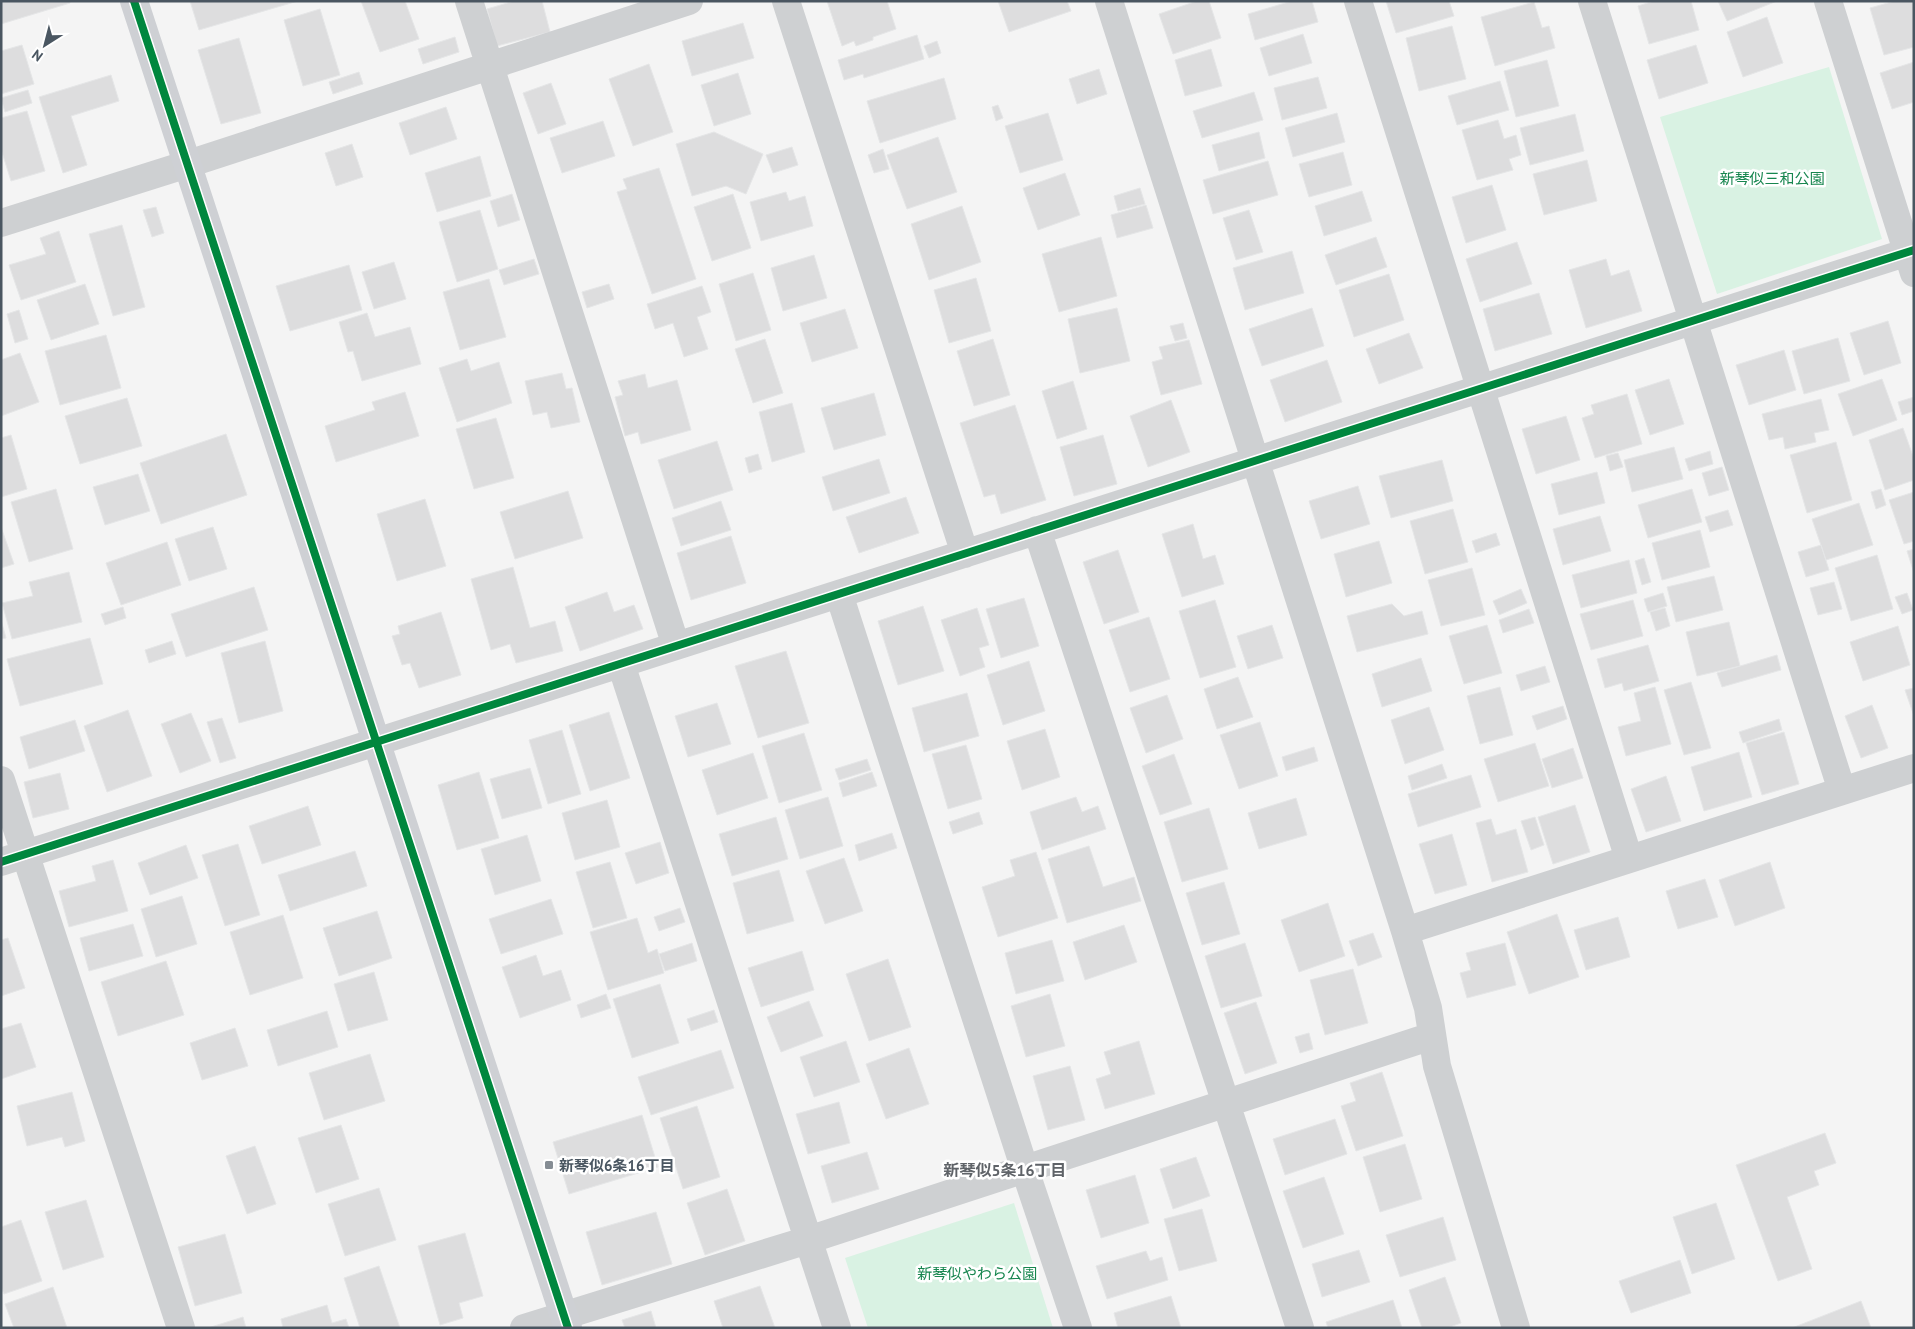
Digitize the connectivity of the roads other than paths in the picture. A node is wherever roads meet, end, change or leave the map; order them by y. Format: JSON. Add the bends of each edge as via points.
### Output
{"nodes":[{"id":1,"x":134,"y":1,"type":"edge"},
{"id":2,"x":470,"y":1,"type":"edge"},
{"id":3,"x":689,"y":1,"type":"edge"},
{"id":4,"x":786,"y":1,"type":"edge"},
{"id":5,"x":1109,"y":1,"type":"edge"},
{"id":6,"x":1358,"y":1,"type":"edge"},
{"id":7,"x":1592,"y":1,"type":"edge"},
{"id":8,"x":1828,"y":1,"type":"edge"},
{"id":9,"x":491,"y":66,"type":"junction"},
{"id":10,"x":188,"y":164,"type":"junction"},
{"id":11,"x":1,"y":223,"type":"edge"},
{"id":12,"x":1912,"y":258,"type":"edge"},
{"id":13,"x":1692,"y":320,"type":"junction"},
{"id":14,"x":1479,"y":389,"type":"junction"},
{"id":15,"x":1255,"y":460,"type":"junction"},
{"id":16,"x":1037,"y":530,"type":"junction"},
{"id":17,"x":964,"y":554,"type":"junction"},
{"id":18,"x":839,"y":594,"type":"junction"},
{"id":19,"x":676,"y":646,"type":"junction"},
{"id":20,"x":621,"y":664,"type":"junction"},
{"id":21,"x":377,"y":742,"type":"junction"},
{"id":22,"x":1914,"y":768,"type":"edge"},
{"id":23,"x":1,"y":780,"type":"edge"},
{"id":24,"x":1842,"y":791,"type":"junction"},
{"id":25,"x":13,"y":858,"type":"edge"},
{"id":26,"x":1629,"y":859,"type":"junction"},
{"id":27,"x":1404,"y":931,"type":"junction"},
{"id":28,"x":1432,"y":1036,"type":"junction"},
{"id":29,"x":1226,"y":1104,"type":"junction"},
{"id":30,"x":1025,"y":1170,"type":"junction"},
{"id":31,"x":808,"y":1240,"type":"junction"},
{"id":32,"x":566,"y":1321,"type":"edge"},
{"id":33,"x":181,"y":1328,"type":"edge"},
{"id":34,"x":524,"y":1328,"type":"edge"},
{"id":35,"x":837,"y":1328,"type":"edge"},
{"id":36,"x":1078,"y":1328,"type":"edge"},
{"id":37,"x":1300,"y":1328,"type":"edge"},
{"id":38,"x":1516,"y":1328,"type":"edge"}],
"edges":[{"from":1,"to":10,"type":"street"},
{"from":2,"to":9,"type":"street"},
{"from":3,"to":9,"type":"street"},
{"from":4,"to":17,"type":"street"},
{"from":5,"to":15,"type":"street"},
{"from":6,"to":14,"type":"street"},
{"from":7,"to":13,"type":"street"},
{"from":8,"to":12,"type":"street"},
{"from":9,"to":10,"type":"street"},
{"from":9,"to":19,"type":"street"},
{"from":10,"to":11,"type":"street"},
{"from":10,"to":21,"type":"street"},
{"from":12,"to":13,"type":"street"},
{"from":13,"to":14,"type":"street"},
{"from":13,"to":24,"type":"street"},
{"from":14,"to":15,"type":"street"},
{"from":14,"to":26,"type":"street"},
{"from":15,"to":16,"type":"street"},
{"from":15,"to":27,"type":"street"},
{"from":16,"to":17,"type":"street"},
{"from":16,"to":29,"type":"street"},
{"from":17,"to":18,"type":"street"},
{"from":18,"to":19,"type":"street"},
{"from":18,"to":30,"type":"street"},
{"from":19,"to":20,"type":"street"},
{"from":20,"to":21,"type":"street"},
{"from":20,"to":31,"type":"street"},
{"from":21,"to":25,"type":"street"},
{"from":21,"to":32,"type":"street"},
{"from":22,"to":24,"type":"street"},
{"from":23,"to":25,"type":"street"},
{"from":24,"to":26,"type":"street"},
{"from":25,"to":33,"type":"street"},
{"from":26,"to":27,"type":"street"},
{"from":27,"to":28,"type":"street","via":[[1428,1008]]},
{"from":28,"to":29,"type":"street"},
{"from":28,"to":38,"type":"street","via":[[1437,1066]]},
{"from":29,"to":30,"type":"street"},
{"from":29,"to":37,"type":"street"},
{"from":30,"to":31,"type":"street"},
{"from":30,"to":36,"type":"street"},
{"from":31,"to":32,"type":"street"},
{"from":31,"to":35,"type":"street"},
{"from":32,"to":34,"type":"street"}]}
